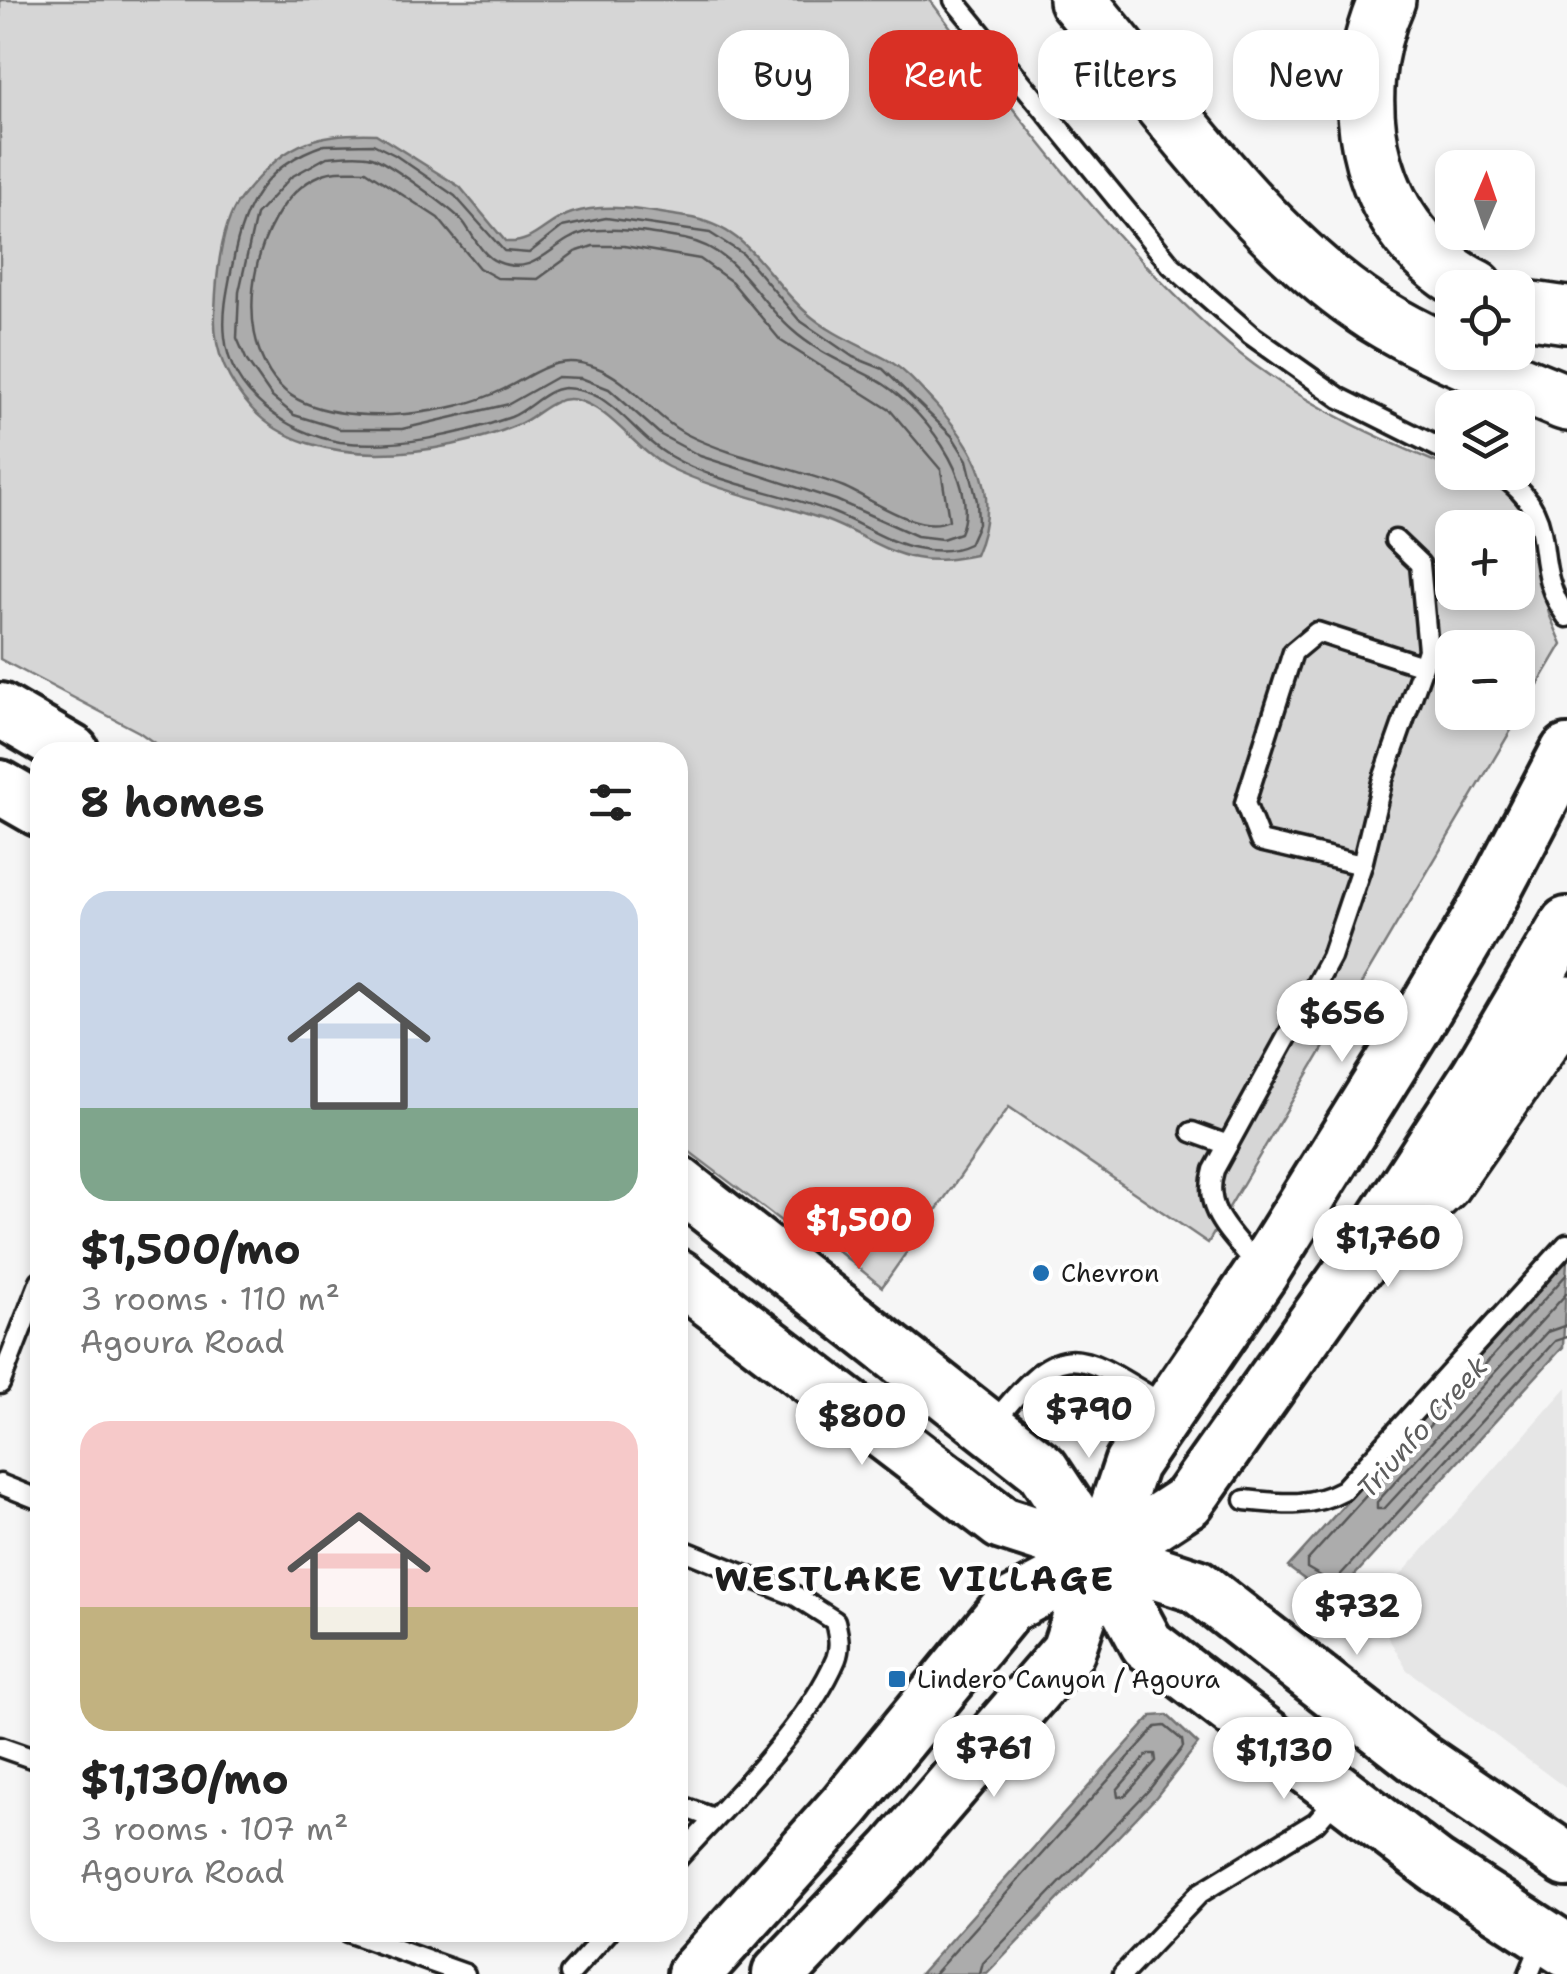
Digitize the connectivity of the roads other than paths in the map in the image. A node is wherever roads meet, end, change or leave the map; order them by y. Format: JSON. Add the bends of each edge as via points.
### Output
{"nodes":[{"id":1,"x":954,"y":0,"type":"edge"},
{"id":2,"x":1077,"y":0,"type":"edge"},
{"id":3,"x":1386,"y":0,"type":"edge"},
{"id":4,"x":1448,"y":270,"type":"edge"},
{"id":5,"x":1535,"y":310,"type":"edge"},
{"id":6,"x":1567,"y":315,"type":"edge"},
{"id":7,"x":1567,"y":403,"type":"edge"},
{"id":8,"x":1435,"y":446,"type":"edge"},
{"id":9,"x":1533,"y":490,"type":"edge"},
{"id":10,"x":1396,"y":540,"type":"dead end"},
{"id":11,"x":1567,"y":618,"type":"edge"},
{"id":12,"x":1423,"y":666,"type":"junction"},
{"id":13,"x":0,"y":710,"type":"edge"},
{"id":14,"x":55,"y":742,"type":"edge"},
{"id":15,"x":1567,"y":752,"type":"edge"},
{"id":16,"x":0,"y":787,"type":"edge"},
{"id":17,"x":30,"y":804,"type":"edge"},
{"id":18,"x":1362,"y":865,"type":"junction"},
{"id":19,"x":1567,"y":924,"type":"edge"},
{"id":20,"x":1567,"y":1004,"type":"edge"},
{"id":21,"x":1192,"y":1132,"type":"dead end"},
{"id":22,"x":1228,"y":1145,"type":"junction"},
{"id":23,"x":688,"y":1192,"type":"edge"},
{"id":24,"x":1567,"y":1244,"type":"edge"},
{"id":25,"x":1353,"y":1268,"type":"junction"},
{"id":26,"x":1262,"y":1272,"type":"junction"},
{"id":27,"x":688,"y":1284,"type":"edge"},
{"id":28,"x":30,"y":1307,"type":"edge"},
{"id":29,"x":0,"y":1384,"type":"edge"},
{"id":30,"x":1168,"y":1408,"type":"junction"},
{"id":31,"x":990,"y":1426,"type":"junction"},
{"id":32,"x":0,"y":1484,"type":"edge"},
{"id":33,"x":30,"y":1496,"type":"edge"},
{"id":34,"x":1245,"y":1500,"type":"dead end"},
{"id":35,"x":688,"y":1552,"type":"edge"},
{"id":36,"x":1101,"y":1558,"type":"junction"},
{"id":37,"x":0,"y":1746,"type":"edge"},
{"id":38,"x":30,"y":1758,"type":"edge"},
{"id":39,"x":1341,"y":1794,"type":"junction"},
{"id":40,"x":688,"y":1809,"type":"edge"},
{"id":41,"x":713,"y":1818,"type":"junction"},
{"id":42,"x":688,"y":1847,"type":"edge"},
{"id":43,"x":1567,"y":1860,"type":"edge"},
{"id":44,"x":375,"y":1942,"type":"edge"},
{"id":45,"x":599,"y":1942,"type":"edge"},
{"id":46,"x":1547,"y":1954,"type":"edge"},
{"id":47,"x":465,"y":1974,"type":"edge"},
{"id":48,"x":570,"y":1974,"type":"edge"},
{"id":49,"x":694,"y":1974,"type":"edge"},
{"id":50,"x":778,"y":1974,"type":"edge"},
{"id":51,"x":1123,"y":1974,"type":"edge"}],
"edges":[{"from":1,"to":8,"type":"lane","via":[[1171,266],[1250,336],[1340,398]]},
{"from":2,"to":7,"type":"highway","via":[[1264,220],[1315,270],[1375,314]]},
{"from":3,"to":4,"type":"highway","via":[[1363,79],[1365,136],[1381,184],[1419,245]]},
{"from":5,"to":6,"type":"highway"},
{"from":9,"to":11,"type":"lane","via":[[1555,511],[1561,532],[1556,591]]},
{"from":10,"to":12,"type":"lane","via":[[1420,564],[1428,650]]},
{"from":12,"to":18,"type":"lane","via":[[1382,782]]},
{"from":12,"to":18,"type":"lane","via":[[1317,632],[1293,652],[1245,804],[1260,841]]},
{"from":13,"to":14,"type":"main road"},
{"from":15,"to":26,"type":"main road","via":[[1484,910]]},
{"from":16,"to":17,"type":"main road"},
{"from":18,"to":22,"type":"lane","via":[[1331,956]]},
{"from":19,"to":25,"type":"main road"},
{"from":20,"to":25,"type":"highway","via":[[1442,1184]]},
{"from":21,"to":22,"type":"lane"},
{"from":22,"to":26,"type":"lane","via":[[1207,1192],[1210,1206]]},
{"from":23,"to":31,"type":"main road"},
{"from":24,"to":34,"type":"lane","via":[[1343,1490],[1292,1506]]},
{"from":25,"to":36,"type":"main road","via":[[1188,1501]]},
{"from":26,"to":30,"type":"main road"},
{"from":27,"to":36,"type":"main road","via":[[1002,1523]]},
{"from":28,"to":29,"type":"lane"},
{"from":30,"to":31,"type":"lane","via":[[1095,1361],[1056,1362],[1028,1378]]},
{"from":30,"to":36,"type":"main road","via":[[1131,1464]]},
{"from":31,"to":36,"type":"main road","via":[[1042,1469]]},
{"from":32,"to":33,"type":"lane"},
{"from":35,"to":41,"type":"lane","via":[[796,1596],[834,1621],[839,1639],[837,1658],[789,1732]]},
{"from":36,"to":39,"type":"main road","via":[[1147,1644]]},
{"from":36,"to":43,"type":"main road","via":[[1197,1586],[1422,1762]]},
{"from":36,"to":49,"type":"main road","via":[[1008,1607],[845,1806]]},
{"from":36,"to":50,"type":"main road","via":[[1068,1651],[896,1852]]},
{"from":37,"to":38,"type":"lane"},
{"from":39,"to":46,"type":"main road"},
{"from":39,"to":51,"type":"lane","via":[[1316,1822],[1200,1894]]},
{"from":40,"to":41,"type":"lane"},
{"from":41,"to":42,"type":"lane"},
{"from":44,"to":47,"type":"lane"},
{"from":45,"to":48,"type":"lane"}]}
